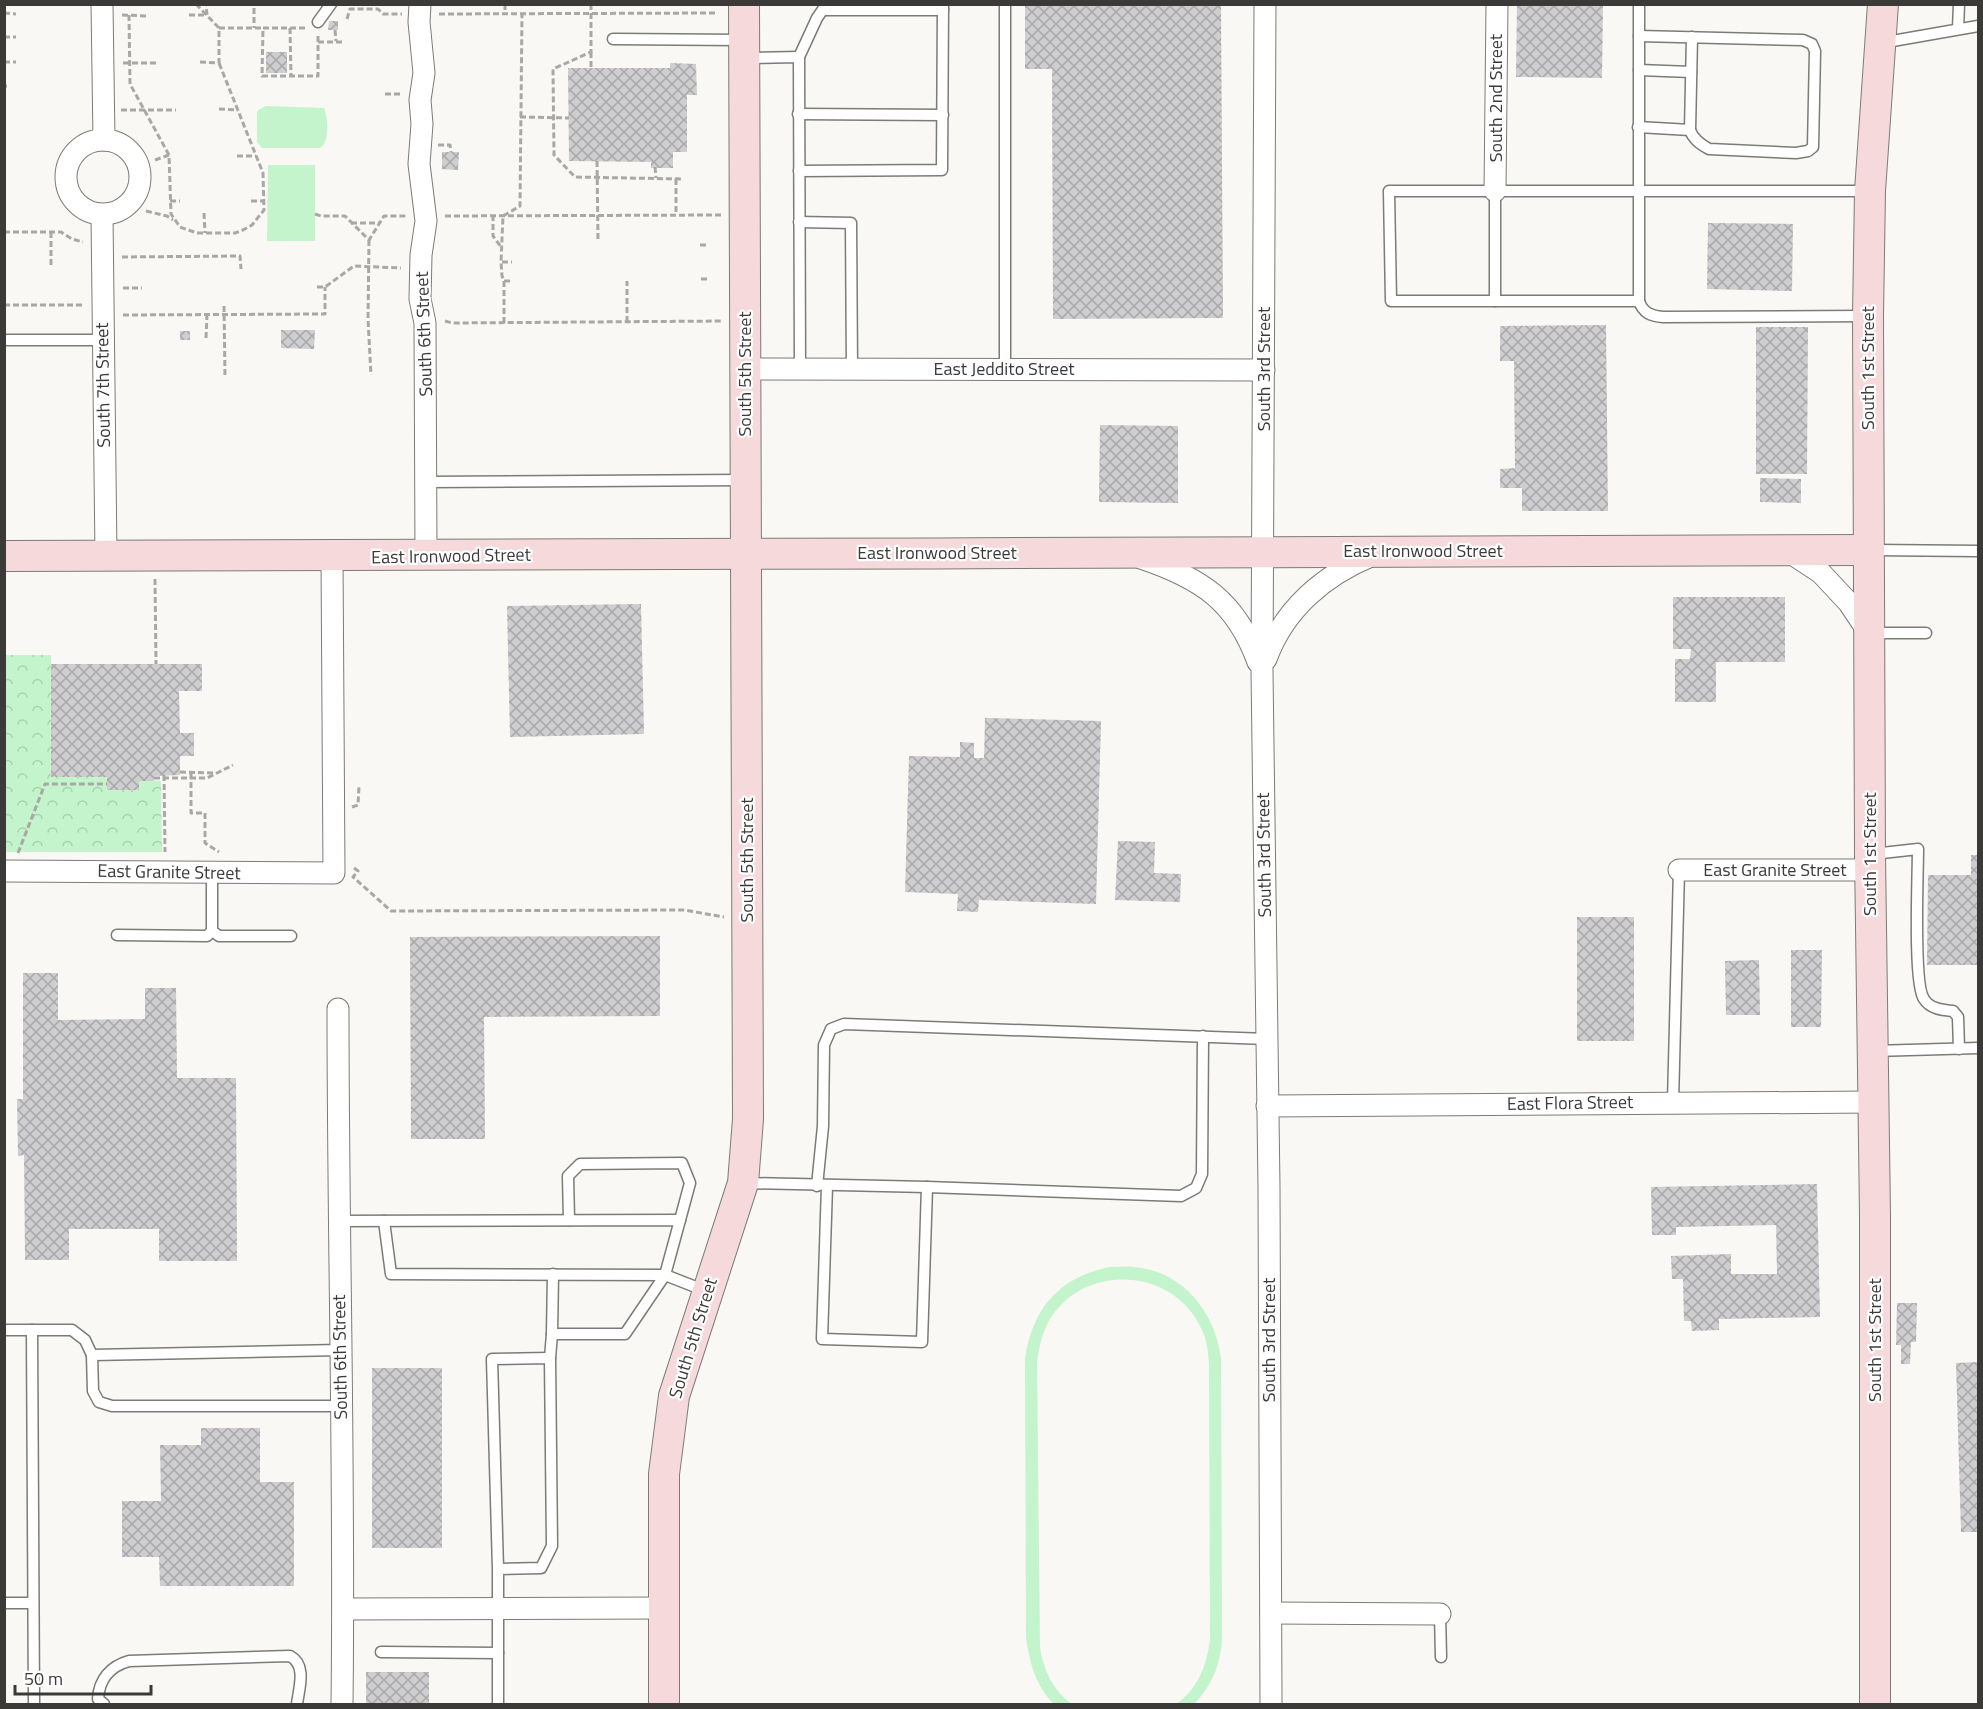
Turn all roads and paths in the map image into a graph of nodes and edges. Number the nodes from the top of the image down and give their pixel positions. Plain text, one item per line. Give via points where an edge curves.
1 (102, 4) edge
2 (196, 4) edge
3 (206, 4) edge
4 (331, 4) edge
5 (505, 4) edge
6 (591, 4) edge
7 (744, 4) edge
8 (1005, 4) edge
9 (1265, 4) edge
10 (1497, 4) edge
11 (1639, 4) edge
12 (1883, 4) edge
13 (1959, 4) edge
14 (825, 7) edge
15 (943, 7) edge
16 (254, 8) dead end
17 (379, 8) edge
18 (420, 9) edge
19 (4, 13) edge
20 (522, 13) junction
21 (591, 13) junction
22 (715, 13) dead end
23 (16, 14) dead end
24 (505, 14) junction
25 (129, 15) dead end
26 (189, 15) dead end
27 (207, 15) junction
28 (347, 19) dead end
29 (382, 20) dead end
30 (318, 26) junction
31 (1978, 26) edge
32 (219, 28) junction
33 (254, 28) junction
34 (262, 28) junction
35 (290, 28) junction
36 (1958, 29) junction
37 (336, 30) dead end
38 (1639, 36) junction
39 (16, 37) dead end
40 (1692, 37) junction
41 (4, 38) edge
42 (613, 39) dead end
43 (318, 42) junction
44 (336, 42) junction
45 (343, 42) dead end
46 (1880, 43) junction
47 (745, 49) junction
48 (591, 52) junction
49 (799, 57) junction
50 (4, 62) edge
51 (16, 62) dead end
52 (200, 62) dead end
53 (103, 63) junction
54 (130, 63) junction
55 (157, 63) dead end
56 (219, 63) junction
57 (591, 68) dead end
58 (1639, 70) junction
59 (1691, 72) junction
60 (291, 76) junction
61 (104, 109) junction
62 (219, 109) dead end
63 (144, 110) junction
64 (176, 110) dead end
65 (238, 110) junction
66 (798, 114) junction
67 (943, 115) junction
68 (520, 117) junction
69 (554, 118) junction
70 (569, 118) dead end
71 (1638, 127) junction
72 (1690, 130) junction
73 (104, 140) junction
74 (168, 155) junction
75 (237, 156) dead end
76 (256, 156) junction
77 (154, 160) dead end
78 (597, 161) dead end
79 (656, 167) dead end
80 (799, 171) junction
81 (597, 177) junction
82 (656, 178) junction
83 (676, 179) junction
84 (682, 179) dead end
85 (1495, 191) junction
86 (1638, 191) junction
87 (1870, 191) junction
88 (170, 201) junction
89 (180, 201) dead end
90 (251, 201) dead end
91 (263, 201) junction
92 (146, 211) dead end
93 (382, 212) dead end
94 (204, 213) dead end
95 (348, 213) dead end
96 (102, 214) junction
97 (315, 214) dead end
98 (725, 214) dead end
99 (493, 215) junction
100 (598, 215) junction
101 (676, 215) junction
102 (425, 216) junction
103 (503, 216) junction
104 (174, 221) junction
105 (350, 221) junction
106 (380, 222) junction
107 (799, 222) junction
108 (4, 232) edge
109 (51, 232) junction
110 (205, 233) junction
111 (369, 240) junction
112 (598, 240) dead end
113 (91, 242) dead end
114 (700, 245) dead end
115 (707, 245) dead end
116 (501, 247) junction
117 (117, 256) dead end
118 (501, 262) junction
119 (512, 262) dead end
120 (51, 266) dead end
121 (368, 267) junction
122 (421, 268) junction
123 (241, 269) dead end
124 (700, 279) dead end
125 (708, 279) dead end
126 (504, 281) junction
127 (512, 281) dead end
128 (627, 281) dead end
129 (317, 287) dead end
130 (325, 287) junction
131 (117, 288) dead end
132 (142, 288) dead end
133 (1495, 301) junction
134 (1639, 301) junction
135 (91, 305) dead end
136 (4, 306) edge
137 (225, 306) dead end
138 (207, 314) junction
139 (224, 314) junction
140 (117, 315) dead end
141 (1868, 315) junction
142 (424, 319) junction
143 (725, 321) dead end
144 (504, 322) junction
145 (627, 322) junction
146 (206, 338) dead end
147 (4, 340) edge
148 (103, 340) junction
149 (744, 369) junction
150 (1005, 369) junction
151 (800, 370) junction
152 (852, 370) junction
153 (1264, 370) junction
154 (371, 375) dead end
155 (225, 376) dead end
156 (745, 480) junction
157 (426, 482) junction
158 (1786, 550) junction
159 (1869, 550) junction
160 (1978, 551) edge
161 (1124, 552) junction
162 (1263, 552) junction
163 (1380, 552) junction
164 (746, 553) junction
165 (4, 556) edge
166 (106, 556) junction
167 (332, 556) junction
168 (426, 556) junction
169 (155, 577) dead end
170 (1869, 633) junction
171 (1926, 633) dead end
172 (156, 664) dead end
173 (1262, 671) junction
174 (233, 765) dead end
175 (180, 772) dead end
176 (191, 773) junction
177 (217, 773) junction
178 (164, 777) junction
179 (154, 778) dead end
180 (191, 778) junction
181 (107, 784) dead end
182 (359, 786) dead end
183 (352, 808) dead end
184 (1870, 862) junction
185 (11, 863) edge
186 (218, 863) junction
187 (341, 868) junction
188 (1679, 870) joint
189 (165, 872) junction
190 (724, 917) dead end
191 (212, 931) junction
192 (117, 935) dead end
193 (291, 936) dead end
194 (338, 1009) dead end
195 (1203, 1036) junction
196 (1267, 1039) junction
197 (1978, 1048) edge
198 (1959, 1049) junction
199 (1873, 1051) junction
200 (1673, 1102) junction
201 (1873, 1102) junction
202 (1267, 1106) junction
203 (743, 1183) junction
204 (822, 1186) junction
205 (927, 1187) junction
206 (569, 1220) junction
207 (680, 1220) junction
208 (338, 1221) junction
209 (384, 1221) junction
210 (553, 1274) junction
211 (665, 1275) junction
212 (706, 1291) junction
213 (4, 1330) edge
214 (32, 1330) junction
215 (552, 1334) junction
216 (340, 1350) junction
217 (92, 1355) junction
218 (550, 1358) junction
219 (341, 1406) junction
220 (498, 1569) junction
221 (4, 1603) edge
222 (33, 1603) junction
223 (664, 1608) junction
224 (343, 1609) junction
225 (497, 1609) junction
226 (1271, 1613) junction
227 (1440, 1614) joint
228 (381, 1652) dead end
229 (498, 1653) junction
230 (1441, 1657) dead end
231 (34, 1704) edge
232 (104, 1704) edge
233 (297, 1704) edge
234 (342, 1704) edge
235 (498, 1704) edge
236 (664, 1704) edge
237 (1271, 1704) edge
238 (1875, 1704) edge

1 - 53 street
2 - 27 path
3 - 27 path
4 - 30 lane
5 - 24 path
6 - 21 path
7 - 47 street, South 5th Street
8 - 150 lane
9 - 153 street, South 3rd Street
10 - 85 street, South 2nd Street
11 - 38 lane
12 - 46 street, South 1st Street
13 - 36 lane
14 - 15 lane
14 - 49 lane
15 - 67 lane
16 - 33 path
17 - 18 path via 383,14
17 - 28 path via 350,9
17 - 29 path
18 - 24 path
18 - 102 street, South 6th Street via 424,73 419,164
19 - 23 path
20 - 21 path
20 - 24 path
20 - 68 path
21 - 22 path
21 - 48 path
25 - 54 path
26 - 27 path
27 - 32 path
30 - 35 path
30 - 43 path
31 - 36 lane
32 - 33 path
32 - 56 path
33 - 34 path
34 - 35 path
34 - 60 path via 262,76
35 - 60 path
36 - 46 lane
37 - 44 path
38 - 40 lane
38 - 58 lane
39 - 41 path
40 - 59 lane
40 - 72 lane via 1803,40 1812,44 1814,147 1796,153 1708,149
42 - 47 lane
43 - 44 path
43 - 60 path via 318,76
44 - 45 path
46 - 87 street, South 1st Street
47 - 49 lane
47 - 149 street, South 5th Street
48 - 57 path
48 - 69 path via 553,69
49 - 66 lane
50 - 51 path
52 - 56 path
53 - 54 path
53 - 61 street
54 - 55 path
54 - 63 path via 130,84
56 - 65 path
58 - 59 lane
58 - 71 lane
59 - 72 lane
61 - 63 path
61 - 73 street
62 - 65 path
63 - 64 path
63 - 74 path
65 - 76 path
66 - 67 lane
66 - 80 lane
67 - 80 lane via 942,170
68 - 69 path
68 - 103 path via 520,206
69 - 70 path
69 - 81 path via 554,155 575,177
71 - 72 lane
71 - 86 lane
73 - 96 street via 116,142 134,156 140,179 138,190 124,208
73 - 96 street via 80,148 66,170 70,195 78,205
74 - 77 path
74 - 88 path
75 - 76 path
76 - 91 path via 263,173
78 - 81 path
79 - 82 path
80 - 107 lane
81 - 82 path
81 - 100 path
82 - 83 path
83 - 84 path
83 - 101 path
85 - 86 lane
85 - 133 lane
85 - 133 lane via 1389,191 1391,301
86 - 87 lane
86 - 134 lane
87 - 141 street, South 1st Street
88 - 89 path
88 - 104 path
90 - 91 path
91 - 110 path via 260,216 243,230
92 - 104 path
93 - 106 path
94 - 110 path
95 - 105 path
96 - 148 street, South 7th Street
97 - 105 path via 345,216
98 - 101 path
99 - 102 path
99 - 103 path
99 - 116 path via 493,236
100 - 101 path
100 - 103 path
100 - 112 path
102 - 106 path via 384,216
102 - 122 street, South 6th Street
103 - 116 path
104 - 110 path via 187,231
105 - 106 path
105 - 111 path
106 - 111 path
107 - 151 lane
107 - 152 lane via 851,222
108 - 109 path
109 - 113 path
109 - 120 path
111 - 121 path
114 - 115 path
116 - 118 path
117 - 123 path via 240,256
118 - 119 path
118 - 126 path
121 - 122 path
121 - 130 path via 354,266
121 - 154 path
122 - 142 street, South 6th Street
124 - 125 path
126 - 127 path
126 - 144 path
128 - 145 path
129 - 130 path
130 - 139 path via 325,314
131 - 132 path
133 - 134 lane
134 - 141 lane via 1647,313 1663,317
135 - 136 path
137 - 139 path
138 - 139 path
138 - 140 path
138 - 146 path
139 - 155 path
141 - 159 street, South 1st Street
142 - 144 path
142 - 157 street, South 6th Street
143 - 145 path
144 - 145 path
147 - 148 lane
148 - 166 street, South 7th Street
149 - 151 street, East Jeddito Street
149 - 156 street, South 5th Street
150 - 152 street, East Jeddito Street
150 - 153 street, East Jeddito Street
151 - 152 street, East Jeddito Street
153 - 162 street, South 3rd Street
156 - 157 lane
156 - 164 street, South 5th Street
157 - 168 street, South 6th Street
158 - 159 street, East Ironwood Street
158 - 163 street, East Ironwood Street
158 - 170 street via 1821,573 1849,603
159 - 160 lane
159 - 170 street, South 1st Street
161 - 162 street, East Ironwood Street
161 - 164 street, East Ironwood Street
161 - 173 street via 1188,578 1222,601 1244,631
162 - 163 street, East Ironwood Street
162 - 173 street, South 3rd Street
163 - 173 street via 1330,577 1297,606 1273,640
164 - 168 street, East Ironwood Street
164 - 203 street, South 5th Street via 748,1119
165 - 166 street, East Ironwood Street
166 - 167 street, East Ironwood Street
167 - 168 street, East Ironwood Street
167 - 187 street
169 - 172 path
170 - 171 lane
170 - 184 street, South 1st Street
173 - 196 street, South 3rd Street
174 - 177 path
175 - 176 path
176 - 177 path
176 - 180 path
177 - 180 path via 207,778
178 - 179 path
178 - 180 path
178 - 189 path
180 - 186 path via 192,813 205,813 205,843
181 - 185 path via 45,784
182 - 183 path via 358,805
184 - 188 street, East Granite Street
184 - 198 lane via 1918,849 1918,976 1922,998 1928,1005 1953,1011 1958,1017
184 - 199 street, South 1st Street
185 - 189 street, East Granite Street
186 - 187 street, East Granite Street
186 - 189 street, East Granite Street
186 - 191 lane
187 - 190 path via 358,871 353,877 391,911 684,910
188 - 200 lane
191 - 192 lane via 207,936
191 - 193 lane via 219,936
194 - 208 street, South 6th Street
195 - 196 lane
195 - 204 lane via 844,1024 831,1029 824,1046
195 - 205 lane via 1202,1174 1196,1188 1181,1196
196 - 202 street, South 3rd Street
197 - 198 lane
198 - 199 lane
199 - 201 street, South 1st Street
200 - 201 street, East Flora Street
200 - 202 street, East Flora Street
201 - 238 street, South 1st Street
202 - 226 street, South 3rd Street
203 - 204 lane
203 - 212 street, South 5th Street
204 - 205 lane
204 - 205 lane via 822,1339 922,1342
206 - 207 lane
206 - 207 lane via 568,1176 580,1164 682,1163 690,1183
206 - 209 lane
207 - 211 lane
208 - 209 lane
208 - 216 street, South 6th Street
209 - 210 lane via 391,1274
210 - 211 lane
210 - 215 lane
211 - 212 lane
211 - 215 lane via 625,1334
212 - 223 street, South 5th Street via 674,1396 663,1474
213 - 214 lane
214 - 217 lane via 72,1330 85,1340
214 - 222 lane
215 - 218 lane
216 - 217 lane
216 - 219 street, South 6th Street
217 - 219 lane via 93,1391 99,1402 112,1406
218 - 220 lane via 552,1546 541,1568
218 - 220 lane via 492,1359
219 - 224 street, South 6th Street
220 - 225 lane
221 - 222 lane
222 - 231 lane
223 - 225 street
223 - 236 street, South 5th Street
224 - 225 street
224 - 234 street, South 6th Street
225 - 229 lane
226 - 227 street
226 - 237 street, South 3rd Street
227 - 230 lane
228 - 229 lane
229 - 235 lane
232 - 233 lane via 98,1699 99,1691 111,1668 129,1661 290,1656 300,1666

